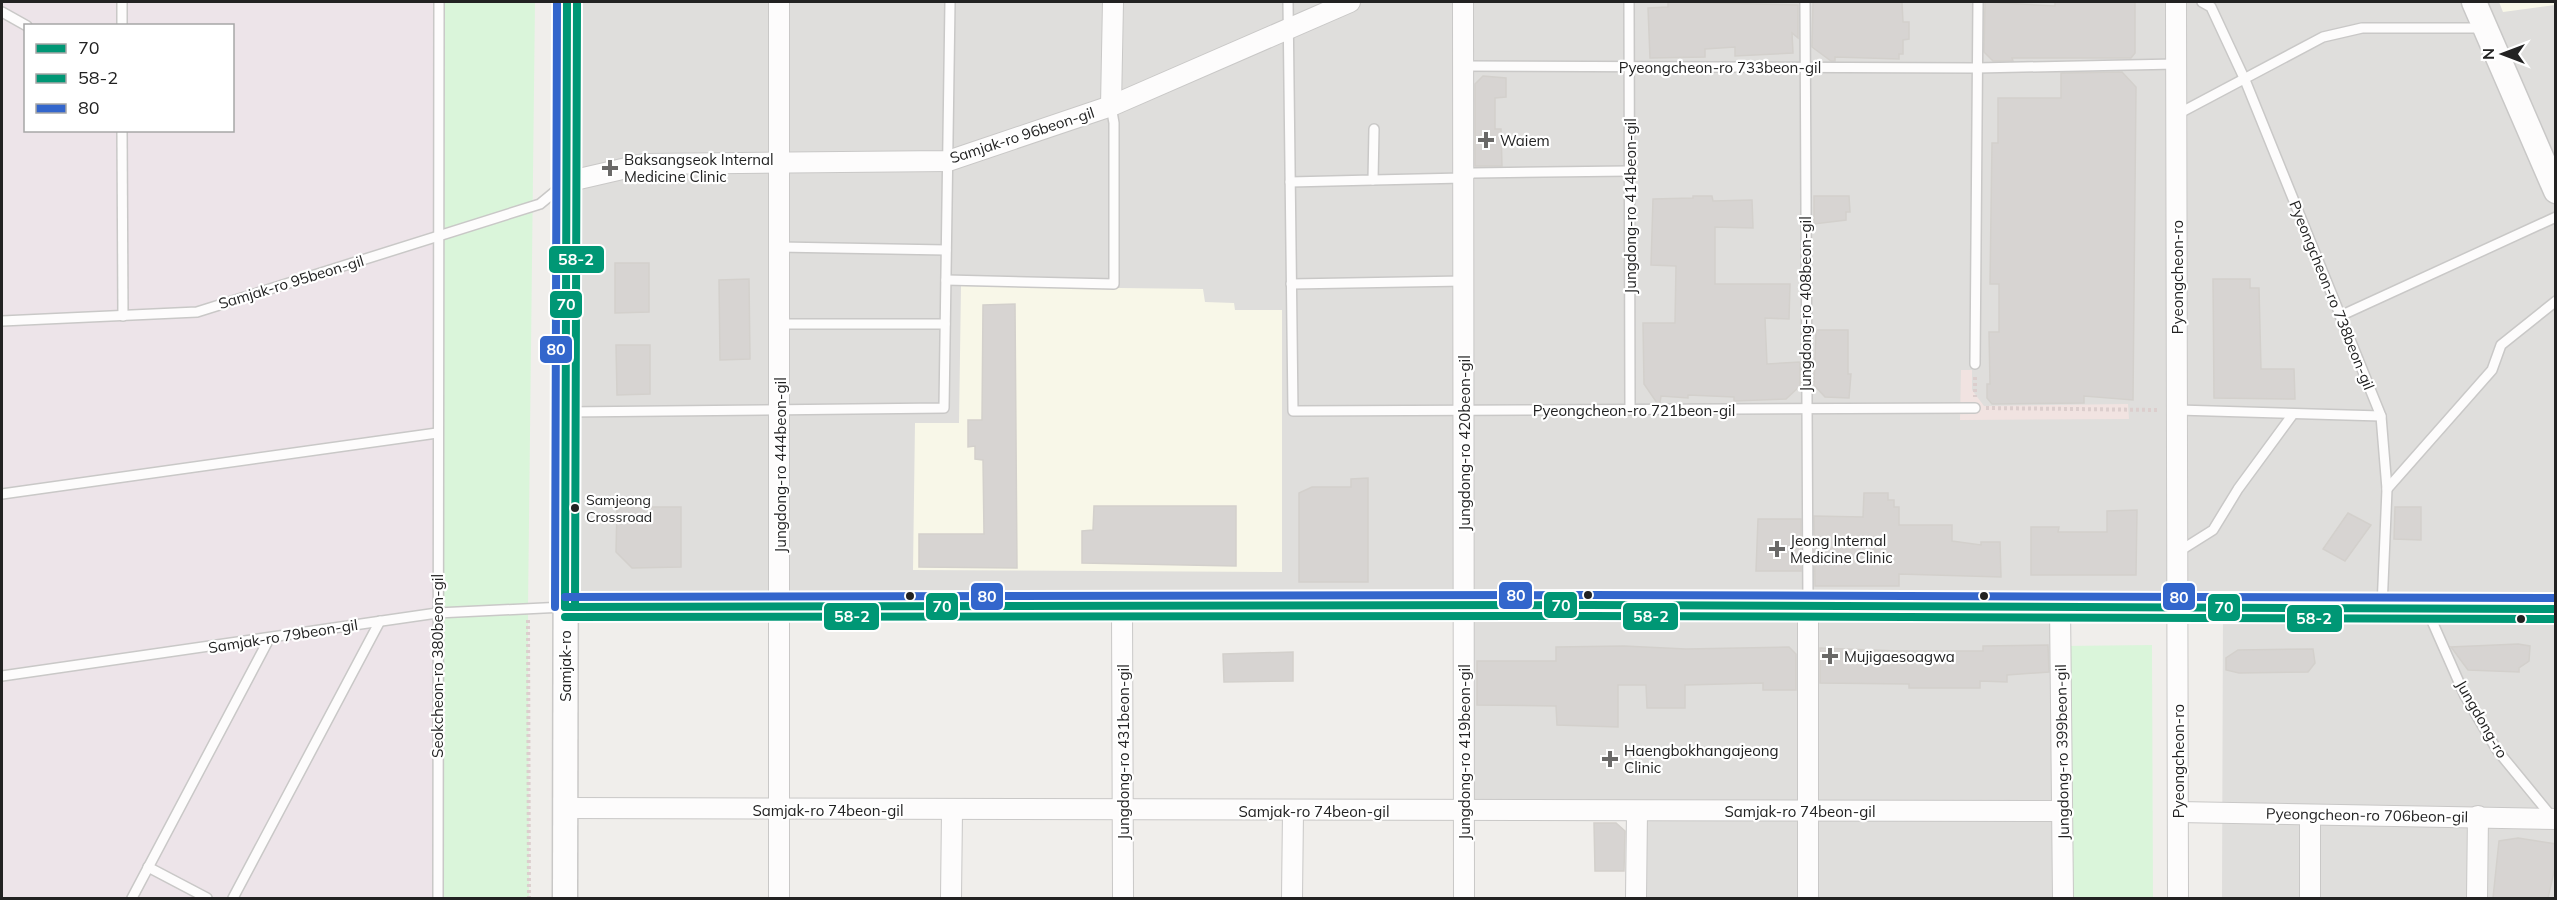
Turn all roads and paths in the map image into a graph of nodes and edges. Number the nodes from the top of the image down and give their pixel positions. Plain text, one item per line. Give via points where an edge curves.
1 (122, 2) edge
2 (439, 2) edge
3 (567, 2) edge
4 (779, 2) edge
5 (950, 2) edge
6 (1113, 2) edge
7 (1288, 2) edge
8 (1350, 2) edge
9 (1463, 2) edge
10 (1629, 2) edge
11 (1805, 2) edge
12 (1978, 2) edge
13 (2176, 2) edge
14 (2202, 2) edge
15 (2474, 2) edge
16 (2, 12) edge
17 (24, 24) edge
18 (122, 24) edge
19 (2486, 28) junction
20 (1288, 29) junction
21 (2176, 64) junction
22 (1463, 66) junction
23 (1629, 66) junction
24 (1805, 67) junction
25 (1977, 68) junction
26 (2245, 80) junction
27 (1111, 106) junction
28 (2176, 115) junction
29 (1374, 129) dead end
30 (122, 132) edge
31 (948, 161) junction
32 (779, 163) junction
33 (1629, 171) junction
34 (1463, 178) junction
35 (1373, 180) junction
36 (566, 182) junction
37 (1290, 182) junction
38 (2556, 191) edge
39 (2556, 217) edge
40 (437, 236) junction
41 (779, 247) junction
42 (946, 250) junction
43 (946, 280) junction
44 (1464, 280) junction
45 (1291, 284) junction
46 (2556, 301) edge
47 (123, 316) junction
48 (2340, 316) junction
49 (2, 321) edge
50 (779, 324) junction
51 (945, 324) junction
52 (1975, 364) joint
53 (1805, 408) junction
54 (1975, 408) junction
55 (780, 410) junction
56 (1630, 410) junction
57 (2178, 410) junction
58 (1464, 411) junction
59 (566, 412) junction
60 (2293, 414) junction
61 (2381, 416) junction
62 (437, 433) junction
63 (2386, 489) junction
64 (2, 494) edge
65 (2178, 552) junction
66 (1465, 605) junction
67 (780, 606) junction
68 (1122, 606) junction
69 (1808, 606) junction
70 (2060, 606) junction
71 (565, 607) junction
72 (2178, 607) junction
73 (528, 608) junction
74 (2382, 608) junction
75 (2426, 608) junction
76 (2556, 609) edge
77 (437, 613) junction
78 (380, 621) junction
79 (268, 639) junction
80 (2, 676) edge
81 (565, 808) junction
82 (779, 810) junction
83 (952, 810) junction
84 (1124, 810) junction
85 (1293, 811) junction
86 (1464, 811) junction
87 (1637, 811) junction
88 (1808, 811) junction
89 (2062, 811) junction
90 (2178, 812) junction
91 (2310, 815) junction
92 (2478, 816) junction
93 (2554, 819) edge
94 (148, 867) junction
95 (132, 898) edge
96 (207, 898) edge
97 (233, 898) edge
98 (438, 898) edge
99 (529, 898) edge
100 (565, 898) edge
101 (779, 898) edge
102 (951, 898) edge
103 (1123, 898) edge
104 (1292, 898) edge
105 (1464, 898) edge
106 (1636, 898) edge
107 (1808, 898) edge
108 (2063, 898) edge
109 (2178, 898) edge
110 (2310, 898) edge
111 (2477, 898) edge

1 - 18 lane
2 - 40 lane, Seokcheon-ro 380beon-gil
3 - 36 street, Samjak-ro
4 - 32 street, Jungdong-ro 444beon-gil
5 - 31 lane
6 - 27 street
7 - 20 lane
8 - 20 street, Samjak-ro 96beon-gil
9 - 22 street, Jungdong-ro 420beon-gil
10 - 23 lane, Jungdong-ro 414beon-gil
11 - 24 lane, Jungdong-ro 408beon-gil
12 - 25 lane
13 - 21 street, Pyeongcheon-ro
14 - 26 lane, Pyeongcheon-ro 738beon-gil via 2211,7
15 - 19 street
16 - 17 lane
19 - 26 lane via 2361,28 2322,38
19 - 38 street
20 - 27 street, Samjak-ro 96beon-gil
20 - 37 lane
21 - 25 lane, Pyeongcheon-ro 733beon-gil
21 - 28 street, Pyeongcheon-ro
22 - 23 lane, Pyeongcheon-ro 733beon-gil
22 - 34 street, Jungdong-ro 420beon-gil
23 - 24 lane, Pyeongcheon-ro 733beon-gil
23 - 33 lane, Jungdong-ro 414beon-gil
24 - 25 lane, Pyeongcheon-ro 733beon-gil
24 - 53 lane, Jungdong-ro 408beon-gil
25 - 52 lane
26 - 28 lane
26 - 48 lane, Pyeongcheon-ro 738beon-gil
27 - 31 street, Samjak-ro 96beon-gil
27 - 43 lane via 1114,284
28 - 57 street, Pyeongcheon-ro
29 - 35 lane
30 - 47 lane
31 - 32 street, Samjak-ro 96beon-gil
31 - 42 lane
32 - 36 street, Samjak-ro 96beon-gil via 644,164
32 - 41 street, Jungdong-ro 444beon-gil
33 - 34 lane via 1473,173
33 - 56 lane, Jungdong-ro 414beon-gil
34 - 35 lane
34 - 44 street, Jungdong-ro 420beon-gil
35 - 37 lane
36 - 40 lane, Samjak-ro 95beon-gil via 540,204
36 - 59 street, Samjak-ro
37 - 45 lane
39 - 48 lane
40 - 47 lane, Samjak-ro 95beon-gil via 197,312
40 - 62 lane, Seokcheon-ro 380beon-gil
41 - 42 lane
41 - 50 street, Jungdong-ro 444beon-gil
42 - 43 lane
43 - 51 lane
44 - 45 lane
44 - 58 street, Jungdong-ro 420beon-gil
45 - 58 lane, Pyeongcheon-ro 721beon-gil via 1293,411
46 - 63 lane via 2501,345 2492,370
47 - 49 lane, Samjak-ro 95beon-gil
48 - 61 lane, Pyeongcheon-ro 738beon-gil
50 - 51 lane
50 - 55 street, Jungdong-ro 444beon-gil
51 - 55 lane via 944,408
52 - 54 path
53 - 54 lane, Pyeongcheon-ro 721beon-gil
53 - 56 lane, Pyeongcheon-ro 721beon-gil
53 - 69 lane, Jungdong-ro 408beon-gil
54 - 57 path
55 - 59 lane
55 - 67 street, Jungdong-ro 444beon-gil
56 - 58 lane, Pyeongcheon-ro 721beon-gil
57 - 60 lane
57 - 65 street, Pyeongcheon-ro
58 - 66 street, Jungdong-ro 420beon-gil
59 - 71 street, Samjak-ro
60 - 61 lane
60 - 65 lane via 2212,530
61 - 63 lane, Pyeongcheon-ro 738beon-gil
62 - 64 lane
62 - 77 lane, Seokcheon-ro 380beon-gil
63 - 74 lane, Pyeongcheon-ro 738beon-gil
65 - 72 street, Pyeongcheon-ro
66 - 68 street
66 - 69 street
66 - 86 street, Jungdong-ro 419beon-gil
67 - 68 street
67 - 71 street
67 - 82 street, Jungdong-ro 444beon-gil
68 - 84 street, Jungdong-ro 431beon-gil
69 - 70 street
69 - 88 street
70 - 72 street
70 - 89 street, Jungdong-ro 399beon-gil
71 - 73 lane, Samjak-ro 79beon-gil
71 - 81 street, Samjak-ro
72 - 74 street
72 - 90 street, Pyeongcheon-ro
73 - 77 lane, Samjak-ro 79beon-gil
73 - 99 path
74 - 75 street
75 - 76 street
75 - 93 lane, Jungdong-ro via 2465,696 2497,750
77 - 78 lane, Samjak-ro 79beon-gil
77 - 98 lane, Seokcheon-ro 380beon-gil
78 - 79 lane, Samjak-ro 79beon-gil
78 - 97 lane
79 - 80 lane, Samjak-ro 79beon-gil
79 - 94 lane
81 - 82 street, Samjak-ro 74beon-gil
81 - 100 street, Samjak-ro
82 - 83 street, Samjak-ro 74beon-gil
82 - 101 street, Jungdong-ro 444beon-gil
83 - 84 street, Samjak-ro 74beon-gil
83 - 102 street
84 - 85 street, Samjak-ro 74beon-gil
84 - 103 street, Jungdong-ro 431beon-gil
85 - 86 street, Samjak-ro 74beon-gil
85 - 104 street
86 - 87 street, Samjak-ro 74beon-gil
86 - 105 street, Jungdong-ro 419beon-gil
87 - 88 street, Samjak-ro 74beon-gil
87 - 106 street
88 - 89 street, Samjak-ro 74beon-gil
88 - 107 street
89 - 108 street, Jungdong-ro 399beon-gil
90 - 91 street, Pyeongcheon-ro 706beon-gil
90 - 109 street, Pyeongcheon-ro
91 - 92 street, Pyeongcheon-ro 706beon-gil
91 - 110 street
92 - 93 street, Pyeongcheon-ro 706beon-gil
92 - 111 street
94 - 95 lane
94 - 96 lane

